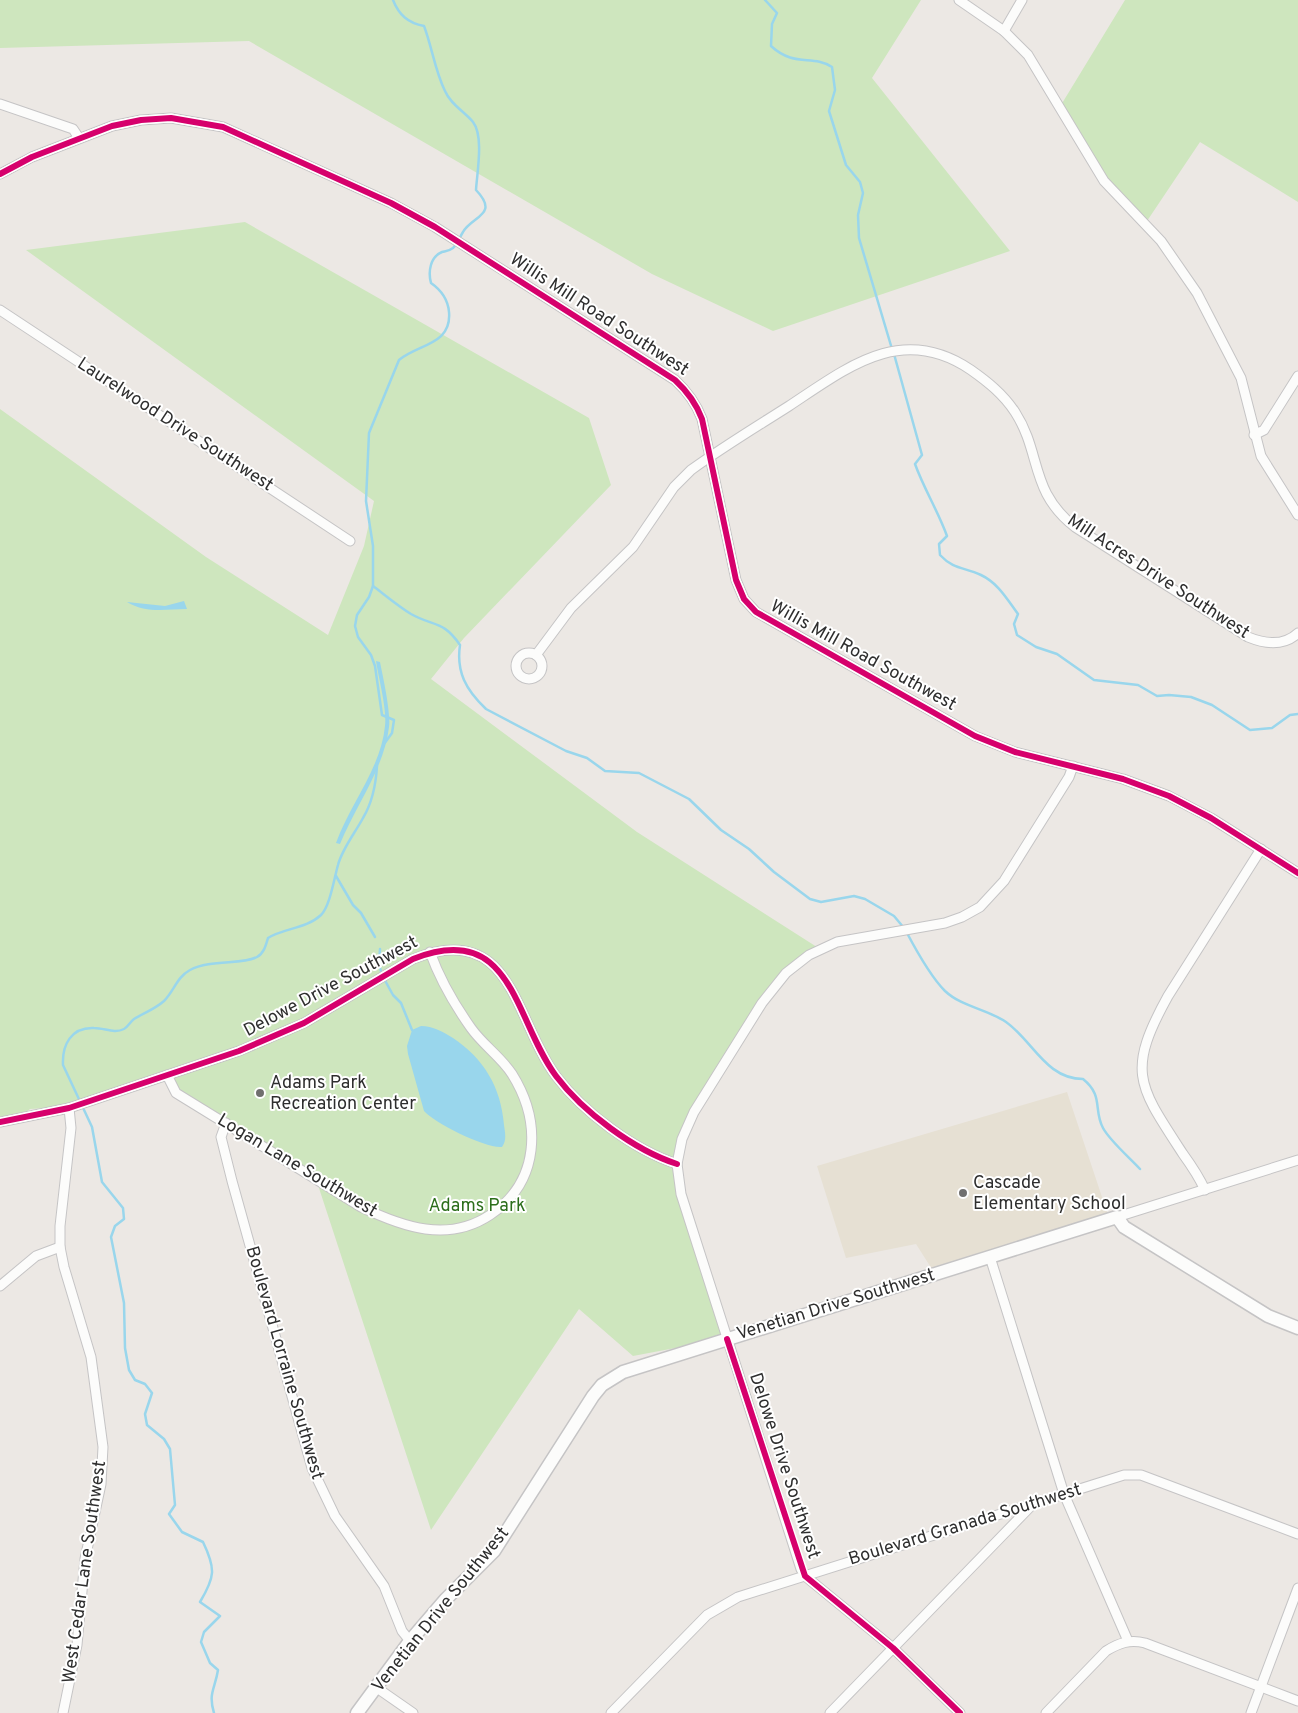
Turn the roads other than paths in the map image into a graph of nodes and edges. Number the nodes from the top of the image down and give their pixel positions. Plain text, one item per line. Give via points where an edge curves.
1 (959, 0) edge
2 (1022, 0) edge
3 (1004, 31) junction
4 (0, 104) edge
5 (79, 138) junction
6 (0, 174) edge
7 (0, 310) edge
8 (1298, 376) edge
9 (1254, 435) junction
10 (711, 456) junction
11 (1298, 515) edge
12 (350, 540) dead end
13 (1298, 632) edge
14 (536, 655) dead end
15 (1073, 766) junction
16 (1261, 849) junction
17 (1298, 873) edge
18 (430, 952) junction
19 (166, 1075) junction
20 (69, 1108) junction
21 (0, 1122) edge
22 (226, 1123) junction
23 (1298, 1160) edge
24 (678, 1164) junction
25 (1205, 1190) junction
26 (1117, 1217) junction
27 (60, 1247) junction
28 (990, 1257) junction
29 (0, 1286) edge
30 (1298, 1328) edge
31 (727, 1339) junction
32 (1064, 1494) junction
33 (1033, 1504) junction
34 (1298, 1534) edge
35 (804, 1576) junction
36 (1298, 1588) edge
37 (410, 1641) junction
38 (1128, 1641) junction
39 (893, 1648) junction
40 (1260, 1687) junction
41 (376, 1688) junction
42 (1298, 1701) edge
43 (63, 1713) edge
44 (357, 1713) edge
45 (413, 1713) edge
46 (611, 1713) edge
47 (830, 1713) edge
48 (960, 1713) edge
49 (1046, 1713) edge
50 (1251, 1713) edge

1 - 3 street
2 - 3 street
3 - 9 street via 1028,56 1104,181 1161,241 1197,293 1241,378
4 - 5 street via 73,129
5 - 6 street, Willis Mill Road Southwest
5 - 10 street, Willis Mill Road Southwest via 141,120 171,118 204,122 242,134 378,195 435,227 675,380 698,407
7 - 12 street, Laurelwood Drive Southwest
8 - 9 street via 1264,430
9 - 11 street via 1261,456
10 - 13 street, Mill Acres Drive Southwest via 865,359 896,350 928,351 945,356 989,382 1006,399 1023,429 1044,491 1064,518 1248,637 1272,643 1284,641
10 - 14 street, Mill Acres Drive Southwest via 674,487 633,547 570,608
10 - 15 street, Willis Mill Road Southwest via 736,580 744,598 756,612 975,736 1015,752
15 - 16 street, Willis Mill Road Southwest via 1123,779 1169,796
15 - 24 street via 1070,778 1004,881 980,907 945,923 837,942 809,955 786,973 762,1003 697,1107 682,1139
16 - 17 street, Willis Mill Road Southwest
16 - 25 street via 1168,996 1142,1054 1142,1080 1149,1103
18 - 19 street, Delowe Drive Southwest via 413,958 270,1039
18 - 22 street, Logan Lane Southwest via 452,1000 473,1031 511,1073 527,1108 531,1160 518,1188 499,1209 458,1230 433,1231 407,1226 361,1207
18 - 24 street, Delowe Drive Southwest via 465,952 495,967 512,988 543,1058 569,1093 608,1126 661,1159
19 - 20 street, Delowe Drive Southwest
19 - 22 street, Logan Lane Southwest via 176,1093
20 - 21 street, Delowe Drive Southwest
20 - 27 street, West Cedar Lane Southwest via 71,1128
22 - 37 street, Boulevard Lorraine Southwest via 221,1138 312,1468 334,1516 384,1586 402,1631
23 - 25 street
24 - 31 street, Delowe Drive Southwest via 681,1194
25 - 26 street
26 - 28 street, Venetian Drive Southwest
26 - 30 street via 1124,1227 1268,1316
27 - 29 street via 36,1256
27 - 43 street, West Cedar Lane Southwest via 91,1357 103,1447 101,1484 85,1559 77,1645
28 - 31 street, Venetian Drive Southwest
28 - 32 street
31 - 35 street, Delowe Drive Southwest
31 - 37 street, Venetian Drive Southwest via 623,1372 602,1385 494,1551
32 - 33 street, Boulevard Granada Southwest
32 - 34 street, Boulevard Granada Southwest via 1124,1475 1142,1475
32 - 38 street
33 - 35 street, Boulevard Granada Southwest
33 - 39 street
35 - 39 street, Delowe Drive Southwest
35 - 46 street, Boulevard Granada Southwest via 738,1597 707,1615
36 - 40 street
37 - 41 street, Venetian Drive Southwest
38 - 40 street via 1146,1643
38 - 49 street via 1106,1651
39 - 47 street
39 - 48 street, Delowe Drive Southwest
40 - 42 street
40 - 50 street
41 - 44 street, Venetian Drive Southwest
41 - 45 street

